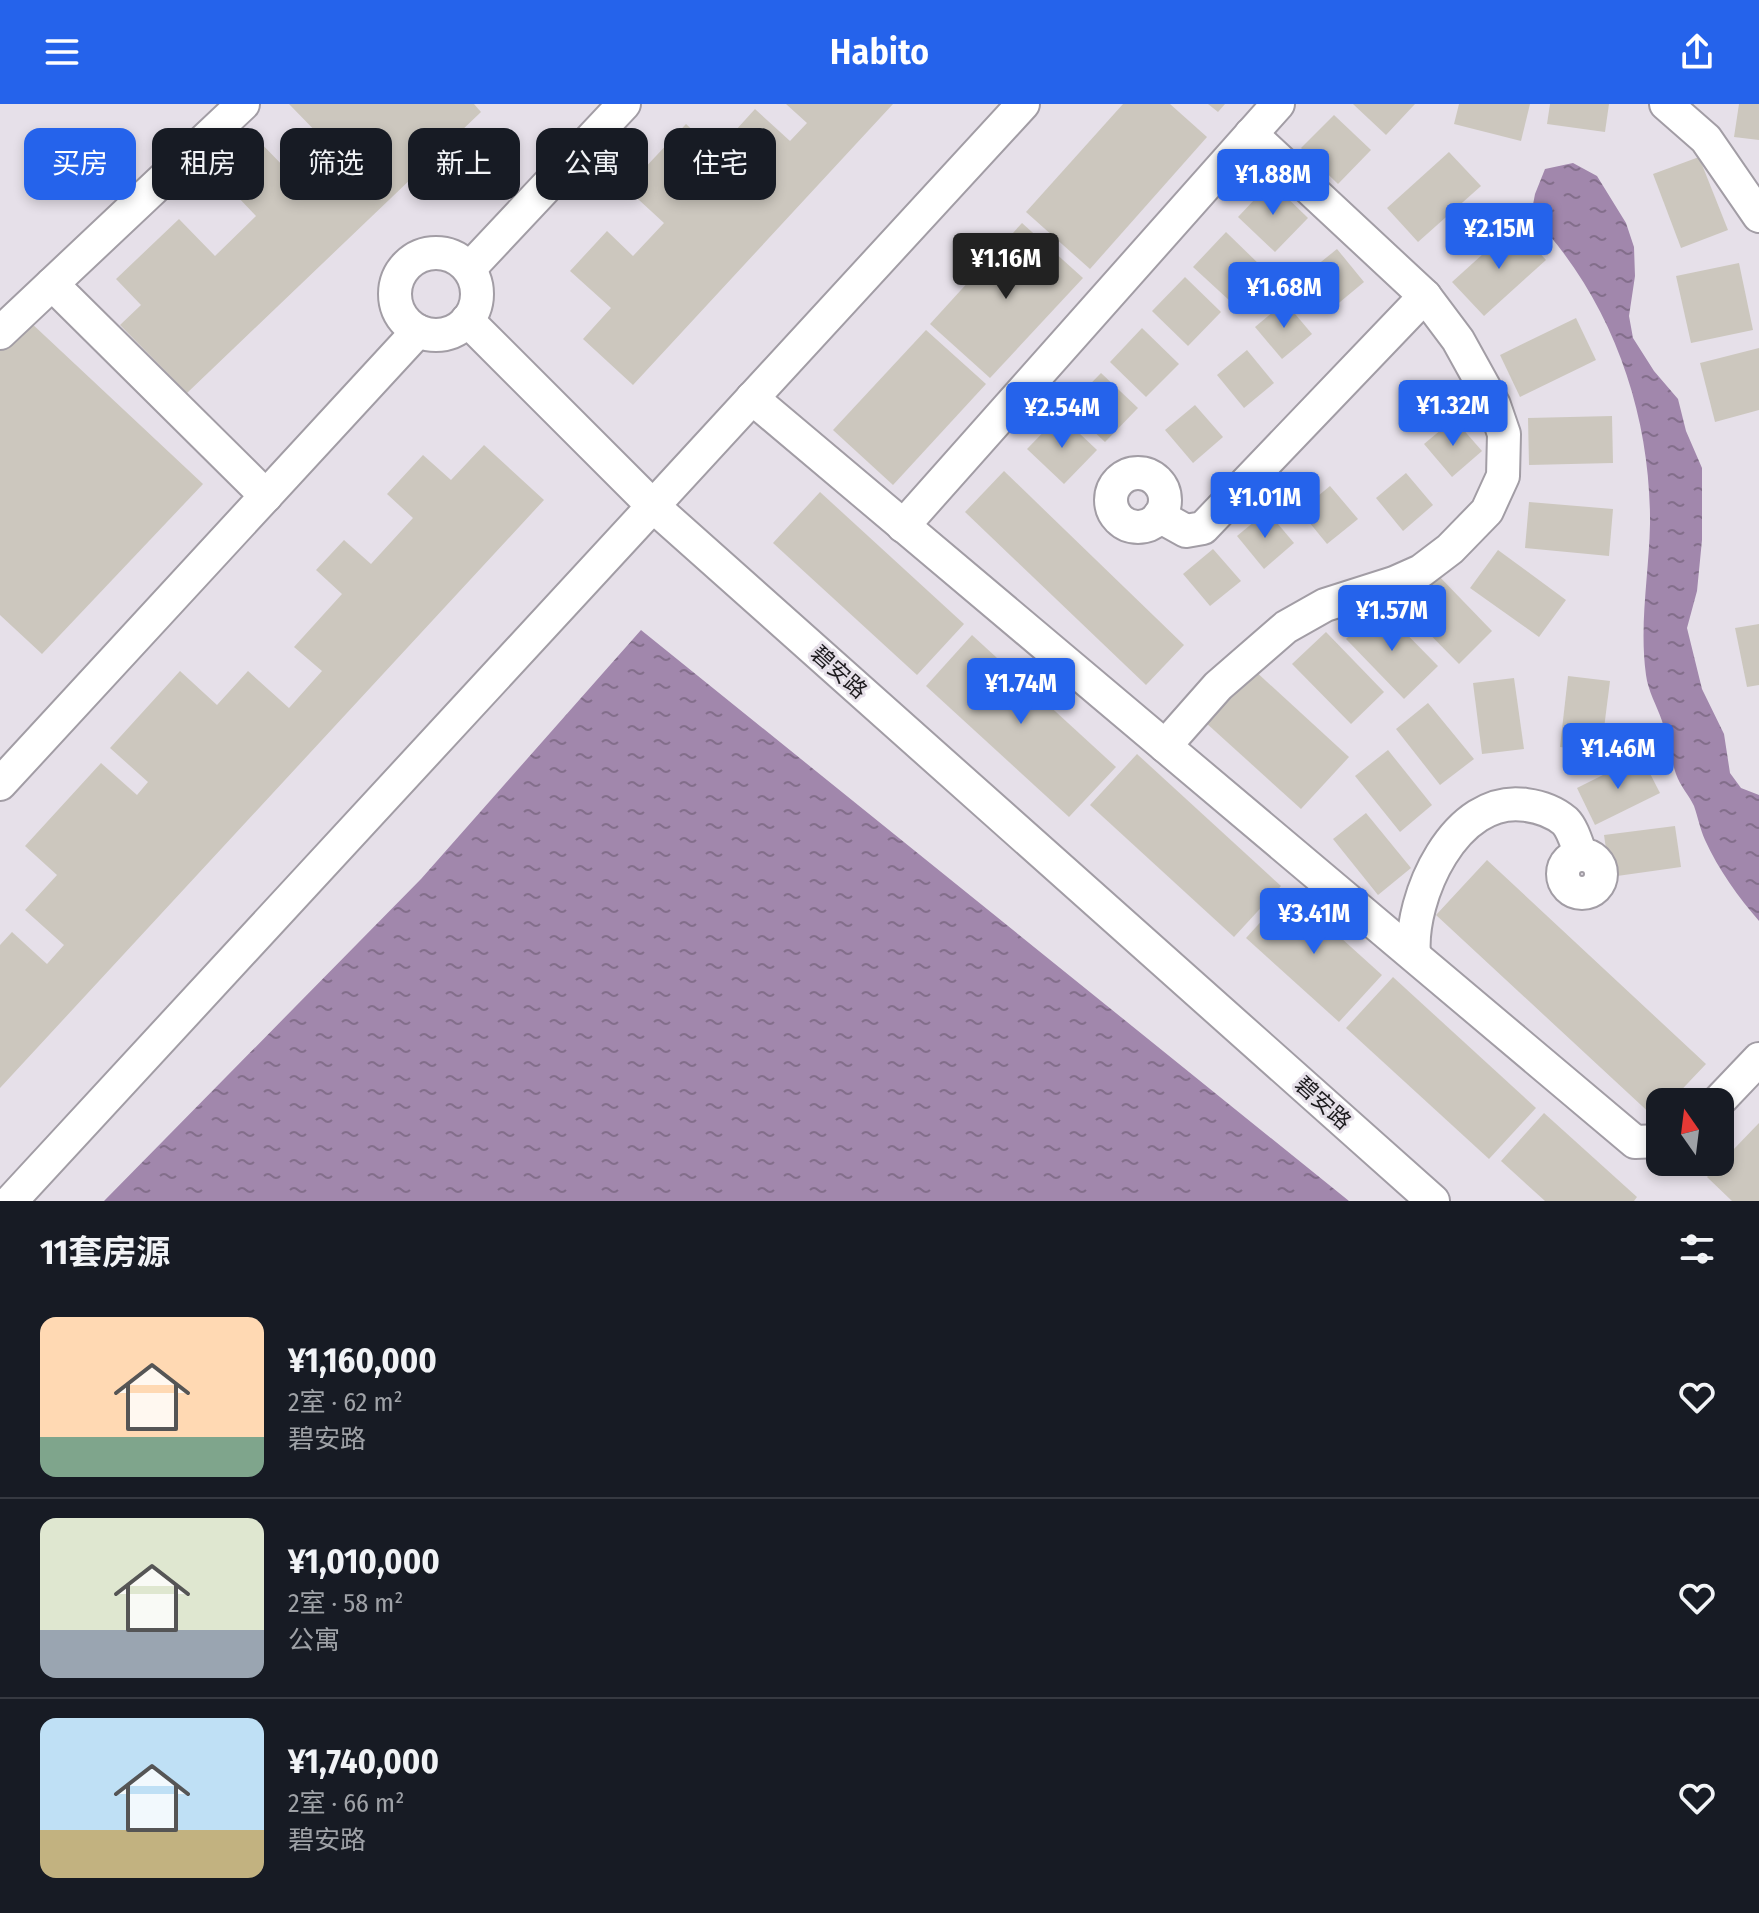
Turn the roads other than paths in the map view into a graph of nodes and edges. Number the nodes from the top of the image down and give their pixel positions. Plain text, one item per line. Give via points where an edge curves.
1 (243, 104) edge
2 (624, 104) edge
3 (1023, 104) edge
4 (1278, 104) edge
5 (1666, 104) edge
6 (1251, 134) junction
7 (1759, 216) edge
8 (469, 269) junction
9 (52, 284) junction
10 (1425, 296) junction
11 (467, 320) junction
12 (418, 331) junction
13 (0, 333) edge
14 (752, 398) junction
15 (266, 496) junction
16 (653, 506) junction
17 (1159, 516) dead end
18 (903, 526) junction
19 (1165, 746) junction
20 (0, 784) edge
21 (1581, 855) dead end
22 (1414, 955) junction
23 (1759, 1059) edge
24 (1731, 1088) edge
25 (1646, 1142) edge
26 (11, 1201) edge
27 (1433, 1201) edge

1 - 9 street
2 - 8 street
3 - 14 street
4 - 6 street
5 - 7 street via 1706,139
6 - 10 street
6 - 18 street
8 - 11 street via 477,295
8 - 12 street via 446,254 420,255 408,263 395,286 394,300 399,313
9 - 13 street
9 - 15 street
10 - 17 street via 1203,528 1186,531
10 - 19 street via 1476,369 1504,434 1503,476 1487,511 1421,571 1325,605 1286,627 1218,686
11 - 12 street via 445,334
11 - 16 street, 碧安路
12 - 15 street
14 - 16 street
14 - 18 street
15 - 20 street
16 - 26 street
16 - 27 street, 碧安路
18 - 19 street
19 - 22 street
21 - 22 street via 1567,823 1544,808 1514,803 1486,811 1448,844 1432,872 1415,916
22 - 25 street via 1635,1142
23 - 24 street

